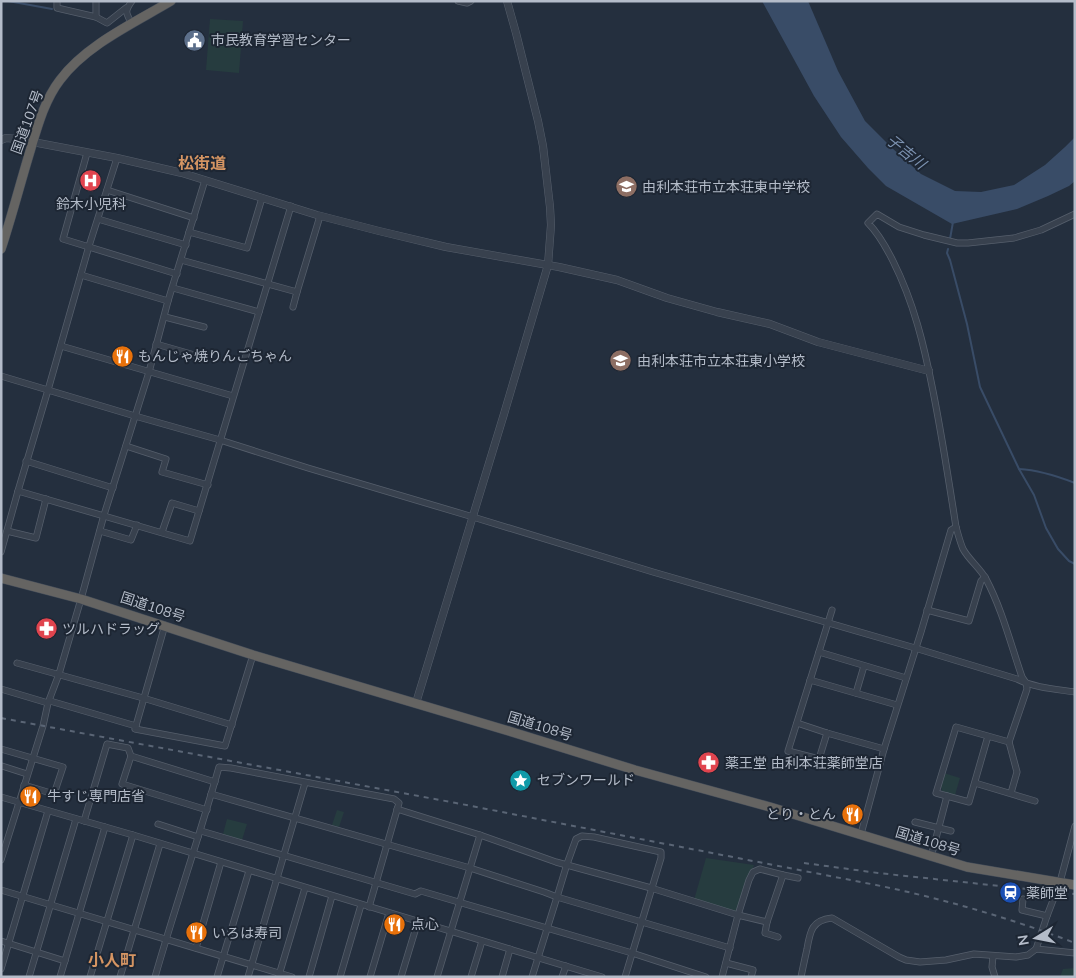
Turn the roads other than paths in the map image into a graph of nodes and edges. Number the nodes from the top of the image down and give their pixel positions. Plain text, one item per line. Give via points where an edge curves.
1 (57, 1) edge
2 (96, 1) edge
3 (132, 1) edge
4 (171, 1) edge
5 (458, 1) edge
6 (471, 1) edge
7 (507, 1) edge
8 (126, 8) junction
9 (96, 17) junction
10 (132, 24) junction
11 (1, 140) edge
12 (33, 142) junction
13 (87, 153) junction
14 (117, 158) junction
15 (205, 180) junction
16 (107, 190) junction
17 (262, 198) junction
18 (291, 206) junction
19 (1075, 214) edge
20 (320, 216) junction
21 (194, 218) junction
22 (98, 219) junction
23 (190, 232) junction
24 (186, 245) junction
25 (90, 246) junction
26 (1, 249) edge
27 (181, 260) junction
28 (548, 265) junction
29 (177, 274) junction
30 (81, 275) junction
31 (268, 284) junction
32 (173, 288) junction
33 (297, 292) junction
34 (168, 301) junction
35 (293, 307) dead end
36 (259, 312) junction
37 (165, 317) junction
38 (204, 327) dead end
39 (156, 344) junction
40 (61, 346) junction
41 (198, 356) dead end
42 (929, 371) junction
43 (149, 372) junction
44 (1, 376) edge
45 (48, 390) junction
46 (233, 396) junction
47 (135, 416) junction
48 (220, 440) junction
49 (126, 446) junction
50 (26, 461) junction
51 (208, 485) junction
52 (112, 488) junction
53 (18, 490) junction
54 (46, 499) junction
55 (199, 511) junction
56 (104, 515) junction
57 (473, 517) junction
58 (137, 525) junction
59 (956, 527) junction
60 (7, 531) junction
61 (100, 532) junction
62 (162, 532) junction
63 (947, 541) junction
64 (960, 541) junction
65 (1, 552) edge
66 (1, 578) edge
67 (985, 578) junction
68 (81, 599) junction
69 (832, 610) dead end
70 (928, 610) junction
71 (828, 623) junction
72 (165, 625) junction
73 (915, 648) junction
74 (819, 652) junction
75 (253, 655) junction
76 (17, 663) dead end
77 (864, 666) junction
78 (58, 674) junction
79 (906, 678) junction
80 (810, 680) junction
81 (1026, 683) junction
82 (1, 689) edge
83 (1075, 692) edge
84 (856, 693) junction
85 (143, 698) junction
86 (49, 702) junction
87 (416, 703) junction
88 (897, 706) junction
89 (797, 723) junction
90 (232, 725) junction
91 (136, 726) junction
92 (828, 733) junction
93 (988, 736) junction
94 (1009, 742) junction
95 (1, 749) edge
96 (884, 749) junction
97 (131, 756) junction
98 (33, 758) junction
99 (2, 766) edge
100 (28, 774) junction
101 (215, 782) junction
102 (305, 783) junction
103 (975, 783) junction
104 (24, 785) junction
105 (1011, 793) junction
106 (211, 794) junction
107 (947, 796) junction
108 (1, 797) edge
109 (1035, 801) dead end
110 (19, 802) junction
111 (397, 809) junction
112 (48, 810) junction
113 (207, 810) junction
114 (76, 819) junction
115 (295, 819) junction
116 (84, 821) junction
117 (915, 822) dead end
118 (158, 824) dead end
119 (1074, 827) edge
120 (1, 828) edge
121 (105, 828) junction
122 (939, 828) junction
123 (10, 831) junction
124 (952, 832) dead end
125 (199, 834) junction
126 (861, 834) junction
127 (133, 835) junction
128 (480, 835) junction
129 (160, 844) junction
130 (387, 845) junction
131 (192, 854) junction
132 (285, 856) junction
133 (931, 857) junction
134 (1, 860) edge
135 (221, 862) junction
136 (567, 864) junction
137 (470, 868) junction
138 (249, 871) junction
139 (783, 876) junction
140 (798, 878) dead end
141 (277, 879) junction
142 (1060, 882) junction
143 (376, 883) junction
144 (1075, 885) edge
145 (305, 888) junction
146 (652, 888) junction
147 (1, 890) edge
148 (22, 896) junction
149 (332, 896) junction
150 (557, 897) junction
151 (1022, 899) dead end
152 (460, 903) junction
153 (50, 905) junction
154 (361, 905) junction
155 (369, 907) junction
156 (389, 913) junction
157 (79, 914) junction
158 (738, 915) junction
159 (1047, 916) junction
160 (418, 921) junction
161 (107, 922) junction
162 (641, 922) junction
163 (768, 922) junction
164 (547, 928) junction
165 (134, 930) junction
166 (451, 931) junction
167 (778, 937) dead end
168 (166, 940) junction
169 (1, 941) edge
170 (482, 941) junction
171 (8, 944) junction
172 (196, 948) junction
173 (730, 948) junction
174 (510, 949) junction
175 (1036, 949) junction
176 (36, 952) junction
177 (632, 953) junction
178 (1075, 953) edge
179 (993, 956) junction
180 (223, 957) junction
181 (538, 957) junction
182 (65, 961) junction
183 (726, 963) junction
184 (252, 965) junction
185 (566, 966) junction
186 (1, 969) edge
187 (279, 975) edge
188 (594, 976) edge
189 (29, 977) edge
190 (60, 977) edge
191 (90, 977) edge
192 (120, 977) edge
193 (155, 977) edge
194 (217, 977) edge
195 (248, 977) edge
196 (292, 977) edge
197 (309, 977) edge
198 (340, 977) edge
199 (370, 977) edge
200 (401, 977) edge
201 (437, 977) edge
202 (471, 977) edge
203 (502, 977) edge
204 (532, 977) edge
205 (562, 977) edge
206 (602, 977) edge
207 (625, 977) edge
208 (706, 977) edge
209 (722, 977) edge
210 (752, 977) edge
211 (801, 977) edge
212 (995, 977) edge

1 - 9 street via 57,8
2 - 9 street
3 - 8 street
4 - 10 highway, 国道107号
5 - 6 street
7 - 28 street via 543,146 550,207
8 - 9 street via 107,23
8 - 10 street
10 - 12 highway, 国道107号 via 87,54 60,80 50,96
11 - 12 street via 12,138
12 - 13 street
12 - 26 highway, 国道107号
13 - 14 street
13 - 25 street via 63,239
14 - 15 street
14 - 16 street
15 - 17 street
15 - 21 street
16 - 21 street
16 - 22 street
17 - 18 street
17 - 23 street via 247,248
18 - 20 street
18 - 31 street
19 - 42 street via 1014,238 968,243 924,235 877,214 868,223 902,278 913,306
20 - 28 street via 446,247
20 - 33 street
21 - 23 street
22 - 24 street
22 - 25 street
23 - 24 street
24 - 27 street
25 - 29 street
25 - 30 street
27 - 29 street
27 - 31 street
28 - 42 street via 617,280 667,298 770,324 818,342
28 - 57 street
29 - 32 street
30 - 34 street
30 - 40 street
31 - 33 street
31 - 36 street
32 - 34 street
32 - 36 street
33 - 35 street
34 - 37 street
36 - 46 street
37 - 38 street
37 - 39 street
39 - 41 street
39 - 43 street
40 - 43 street
40 - 45 street
42 - 59 street
43 - 46 street
43 - 47 street
44 - 45 street
45 - 47 street
45 - 50 street
46 - 48 street
47 - 48 street
47 - 49 street
48 - 51 street
48 - 57 street
49 - 51 street via 166,459 162,472
49 - 52 street
50 - 52 street
50 - 53 street
51 - 55 street
52 - 56 street
53 - 54 street
53 - 60 street
54 - 56 street
54 - 60 street via 36,538
55 - 62 street via 172,502
55 - 62 street via 190,541
56 - 58 street
56 - 61 street
57 - 71 street
57 - 87 street
58 - 61 street via 131,540
58 - 62 street
59 - 63 street via 950,530
59 - 64 street
60 - 65 street
61 - 68 street
63 - 64 street
63 - 70 street
64 - 67 street
66 - 68 highway, 国道108号
67 - 70 street via 980,582 969,621
67 - 81 street
68 - 72 highway, 国道108号
68 - 78 street
69 - 71 street
70 - 73 street
71 - 73 street
71 - 74 street
72 - 75 highway, 国道108号
72 - 85 street
73 - 79 street
73 - 81 street
74 - 77 street
74 - 80 street
75 - 87 highway, 国道108号
75 - 90 street
76 - 78 street
77 - 79 street
77 - 84 street
78 - 85 street
78 - 86 street
79 - 88 street
80 - 84 street
80 - 89 street
81 - 83 street
81 - 94 street via 1027,689
82 - 86 street
84 - 88 street
85 - 90 street
85 - 91 street
86 - 91 street
86 - 98 street
87 - 126 highway, 国道108号
88 - 96 street
89 - 92 street
89 - 92 street via 788,751 819,759
90 - 91 street via 225,746 135,729
92 - 96 street
93 - 94 street
93 - 103 street
93 - 107 street via 956,726 936,793
94 - 105 street via 1017,772
95 - 98 street
96 - 126 street
97 - 101 street
97 - 113 street via 122,784
97 - 116 street via 128,748 107,744
98 - 100 street
98 - 104 street via 63,767 54,794
99 - 100 street
100 - 104 street
101 - 102 street via 219,767
101 - 106 street
102 - 111 street via 394,799 399,803
102 - 115 street
103 - 105 street
103 - 107 street via 969,802
104 - 110 street
105 - 109 street
106 - 113 street
106 - 115 street
107 - 122 street
108 - 110 street
110 - 112 street
110 - 123 street
111 - 128 street
111 - 130 street
112 - 114 street
112 - 148 street
113 - 125 street
114 - 116 street
114 - 153 street
115 - 130 street
115 - 132 street
116 - 121 street
117 - 122 street
118 - 125 street
119 - 142 street
120 - 123 street
121 - 127 street
121 - 157 street
122 - 124 street
122 - 133 street
123 - 134 street
125 - 131 street
125 - 132 street
126 - 133 highway, 国道108号
127 - 129 street
127 - 161 street
128 - 136 street
128 - 137 street
129 - 131 street
129 - 165 street
130 - 137 street
130 - 143 street
131 - 135 street
131 - 168 street
132 - 141 street
132 - 143 street
133 - 142 highway, 国道108号 via 967,867
135 - 138 street
135 - 172 street
136 - 146 street
136 - 146 street via 576,839 582,836 661,852
136 - 150 street
137 - 150 street
137 - 152 street
138 - 141 street
138 - 180 street
139 - 140 street
139 - 158 street via 760,869 753,872
139 - 163 street
141 - 145 street
141 - 184 street
142 - 144 highway, 国道108号
142 - 159 street
143 - 152 street via 415,894 421,891
143 - 155 street
145 - 149 street
145 - 187 street
146 - 158 street
146 - 162 street
147 - 148 street
148 - 153 street
148 - 171 street
149 - 154 street
149 - 197 street
150 - 162 street
150 - 164 street
151 - 159 street via 1022,910
152 - 164 street
152 - 166 street
153 - 157 street
153 - 176 street
154 - 155 street
154 - 198 street
155 - 156 street
156 - 160 street
156 - 199 street
157 - 161 street
157 - 182 street
158 - 163 street
158 - 173 street
159 - 175 street
160 - 166 street
160 - 200 street
161 - 165 street
161 - 191 street
162 - 173 street
162 - 177 street
163 - 167 street via 766,933
164 - 177 street
164 - 181 street
165 - 168 street
165 - 192 street
166 - 170 street
166 - 201 street
168 - 172 street
168 - 193 street
169 - 171 street
170 - 174 street
170 - 202 street
171 - 176 street
171 - 186 street
172 - 180 street
173 - 183 street
174 - 181 street
174 - 203 street
175 - 178 street
175 - 179 street via 1028,955 1016,957
176 - 182 street
176 - 189 street
177 - 207 street
177 - 208 street
179 - 211 street via 974,954 946,960 906,960 832,918 819,922 809,934
179 - 212 street
180 - 184 street
180 - 194 street
181 - 185 street
181 - 204 street
182 - 190 street
183 - 209 street
183 - 210 street via 753,970
184 - 187 street
184 - 195 street
185 - 188 street
185 - 205 street
187 - 196 street
188 - 206 street

